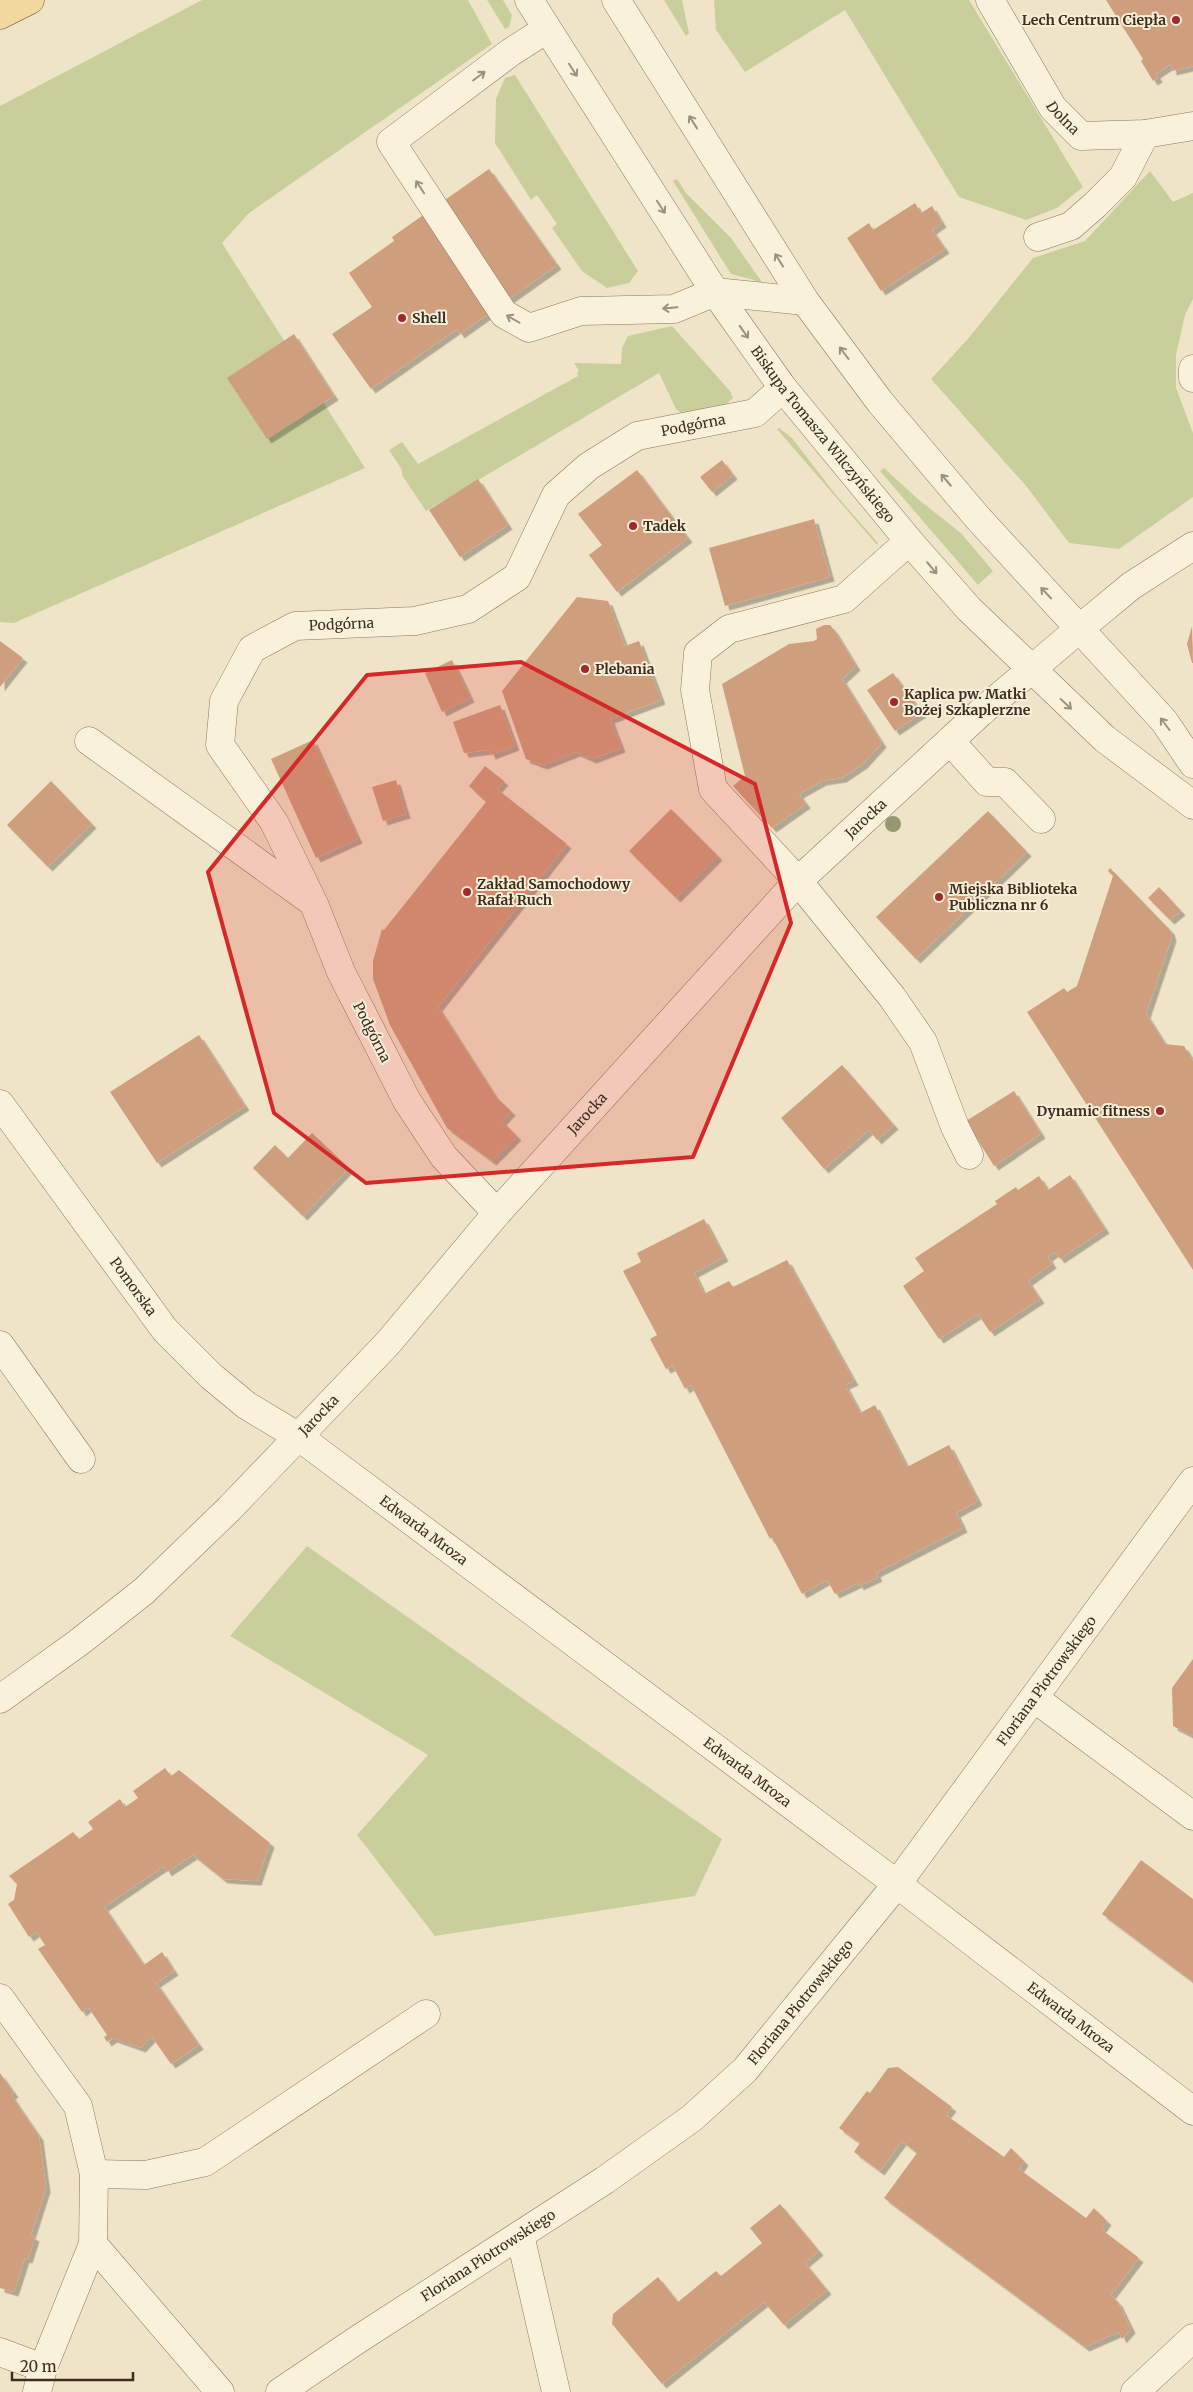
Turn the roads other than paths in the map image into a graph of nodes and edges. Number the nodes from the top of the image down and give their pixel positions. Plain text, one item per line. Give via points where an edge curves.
1 (30, 0) edge
2 (529, 0) edge
3 (616, 0) edge
4 (990, 0) edge
5 (0, 15) edge
6 (547, 29) junction
7 (1193, 126) edge
8 (1145, 134) junction
9 (1038, 237) dead end
10 (715, 292) junction
11 (805, 301) junction
12 (1193, 369) edge
13 (1193, 378) edge
14 (783, 388) junction
15 (909, 542) junction
16 (1193, 546) edge
17 (1079, 629) junction
18 (1030, 670) junction
19 (89, 741) dead end
20 (950, 741) junction
21 (1193, 764) edge
22 (1193, 805) edge
23 (1041, 819) dead end
24 (798, 881) junction
25 (314, 904) junction
26 (0, 1104) edge
27 (969, 1155) dead end
28 (497, 1213) junction
29 (0, 1344) edge
30 (299, 1437) junction
31 (81, 1459) dead end
32 (1193, 1481) edge
33 (1034, 1698) junction
34 (0, 1699) edge
35 (1193, 1816) edge
36 (897, 1884) junction
37 (0, 1998) edge
38 (426, 2014) dead end
39 (1193, 2111) edge
40 (94, 2174) junction
41 (520, 2235) junction
42 (93, 2244) junction
43 (1193, 2338) edge
44 (0, 2352) edge
45 (40, 2380) edge
46 (220, 2392) edge
47 (280, 2392) edge
48 (556, 2392) edge
49 (1135, 2392) edge

1 - 5 main road
2 - 6 street, Biskupa Tomasza Wilczyńskiego
11 -> 3 street
4 - 8 street, Dolna via 1053,108 1081,136
6 -> 10 street, Biskupa Tomasza Wilczyńskiego
10 -> 6 street via 674,309 581,311 529,328 504,314 392,142 511,52
7 - 8 street, Dolna
8 - 9 street via 1123,177 1095,205 1071,226
10 - 11 street
10 -> 14 street, Biskupa Tomasza Wilczyńskiego
17 -> 11 street via 880,402
12 - 13 street
14 - 15 street, Biskupa Tomasza Wilczyńskiego
14 - 25 street, Podgórna via 755,413 637,436 589,466 556,495 517,578 468,609 415,621 295,626 252,649 224,701 220,745 274,822
15 -> 18 street, Biskupa Tomasza Wilczyńskiego via 949,588
15 - 24 street via 844,599 729,628 698,653 695,690 713,790
16 - 17 street, Jarocka via 1131,586
17 - 18 street, Jarocka
21 -> 17 street via 1164,720
18 - 20 street, Jarocka
18 -> 22 street, Biskupa Tomasza Wilczyńskiego via 1105,739
19 - 25 street
20 - 23 street via 987,782 1005,782
20 - 24 street, Jarocka
24 - 27 street via 892,997 923,1042
24 - 28 street, Jarocka
25 - 28 street, Podgórna via 341,972 407,1101 444,1157
26 - 30 street, Pomorska via 165,1330 211,1376 246,1405
28 - 30 street, Jarocka via 388,1343
29 - 31 street
30 - 34 street, Jarocka via 144,1591
30 - 36 street, Edwarda Mroza
32 - 33 street, Floriana Piotrowskiego
33 - 35 street
33 - 36 street, Floriana Piotrowskiego
36 - 39 street, Edwarda Mroza
36 - 41 street, Floriana Piotrowskiego via 745,2070 692,2118
37 - 40 street via 78,2106
38 - 40 street via 205,2162 146,2175
40 - 42 street
41 - 47 street, Floriana Piotrowskiego
41 - 48 street
42 - 45 street
42 - 46 street
43 - 49 street
44 - 45 street

